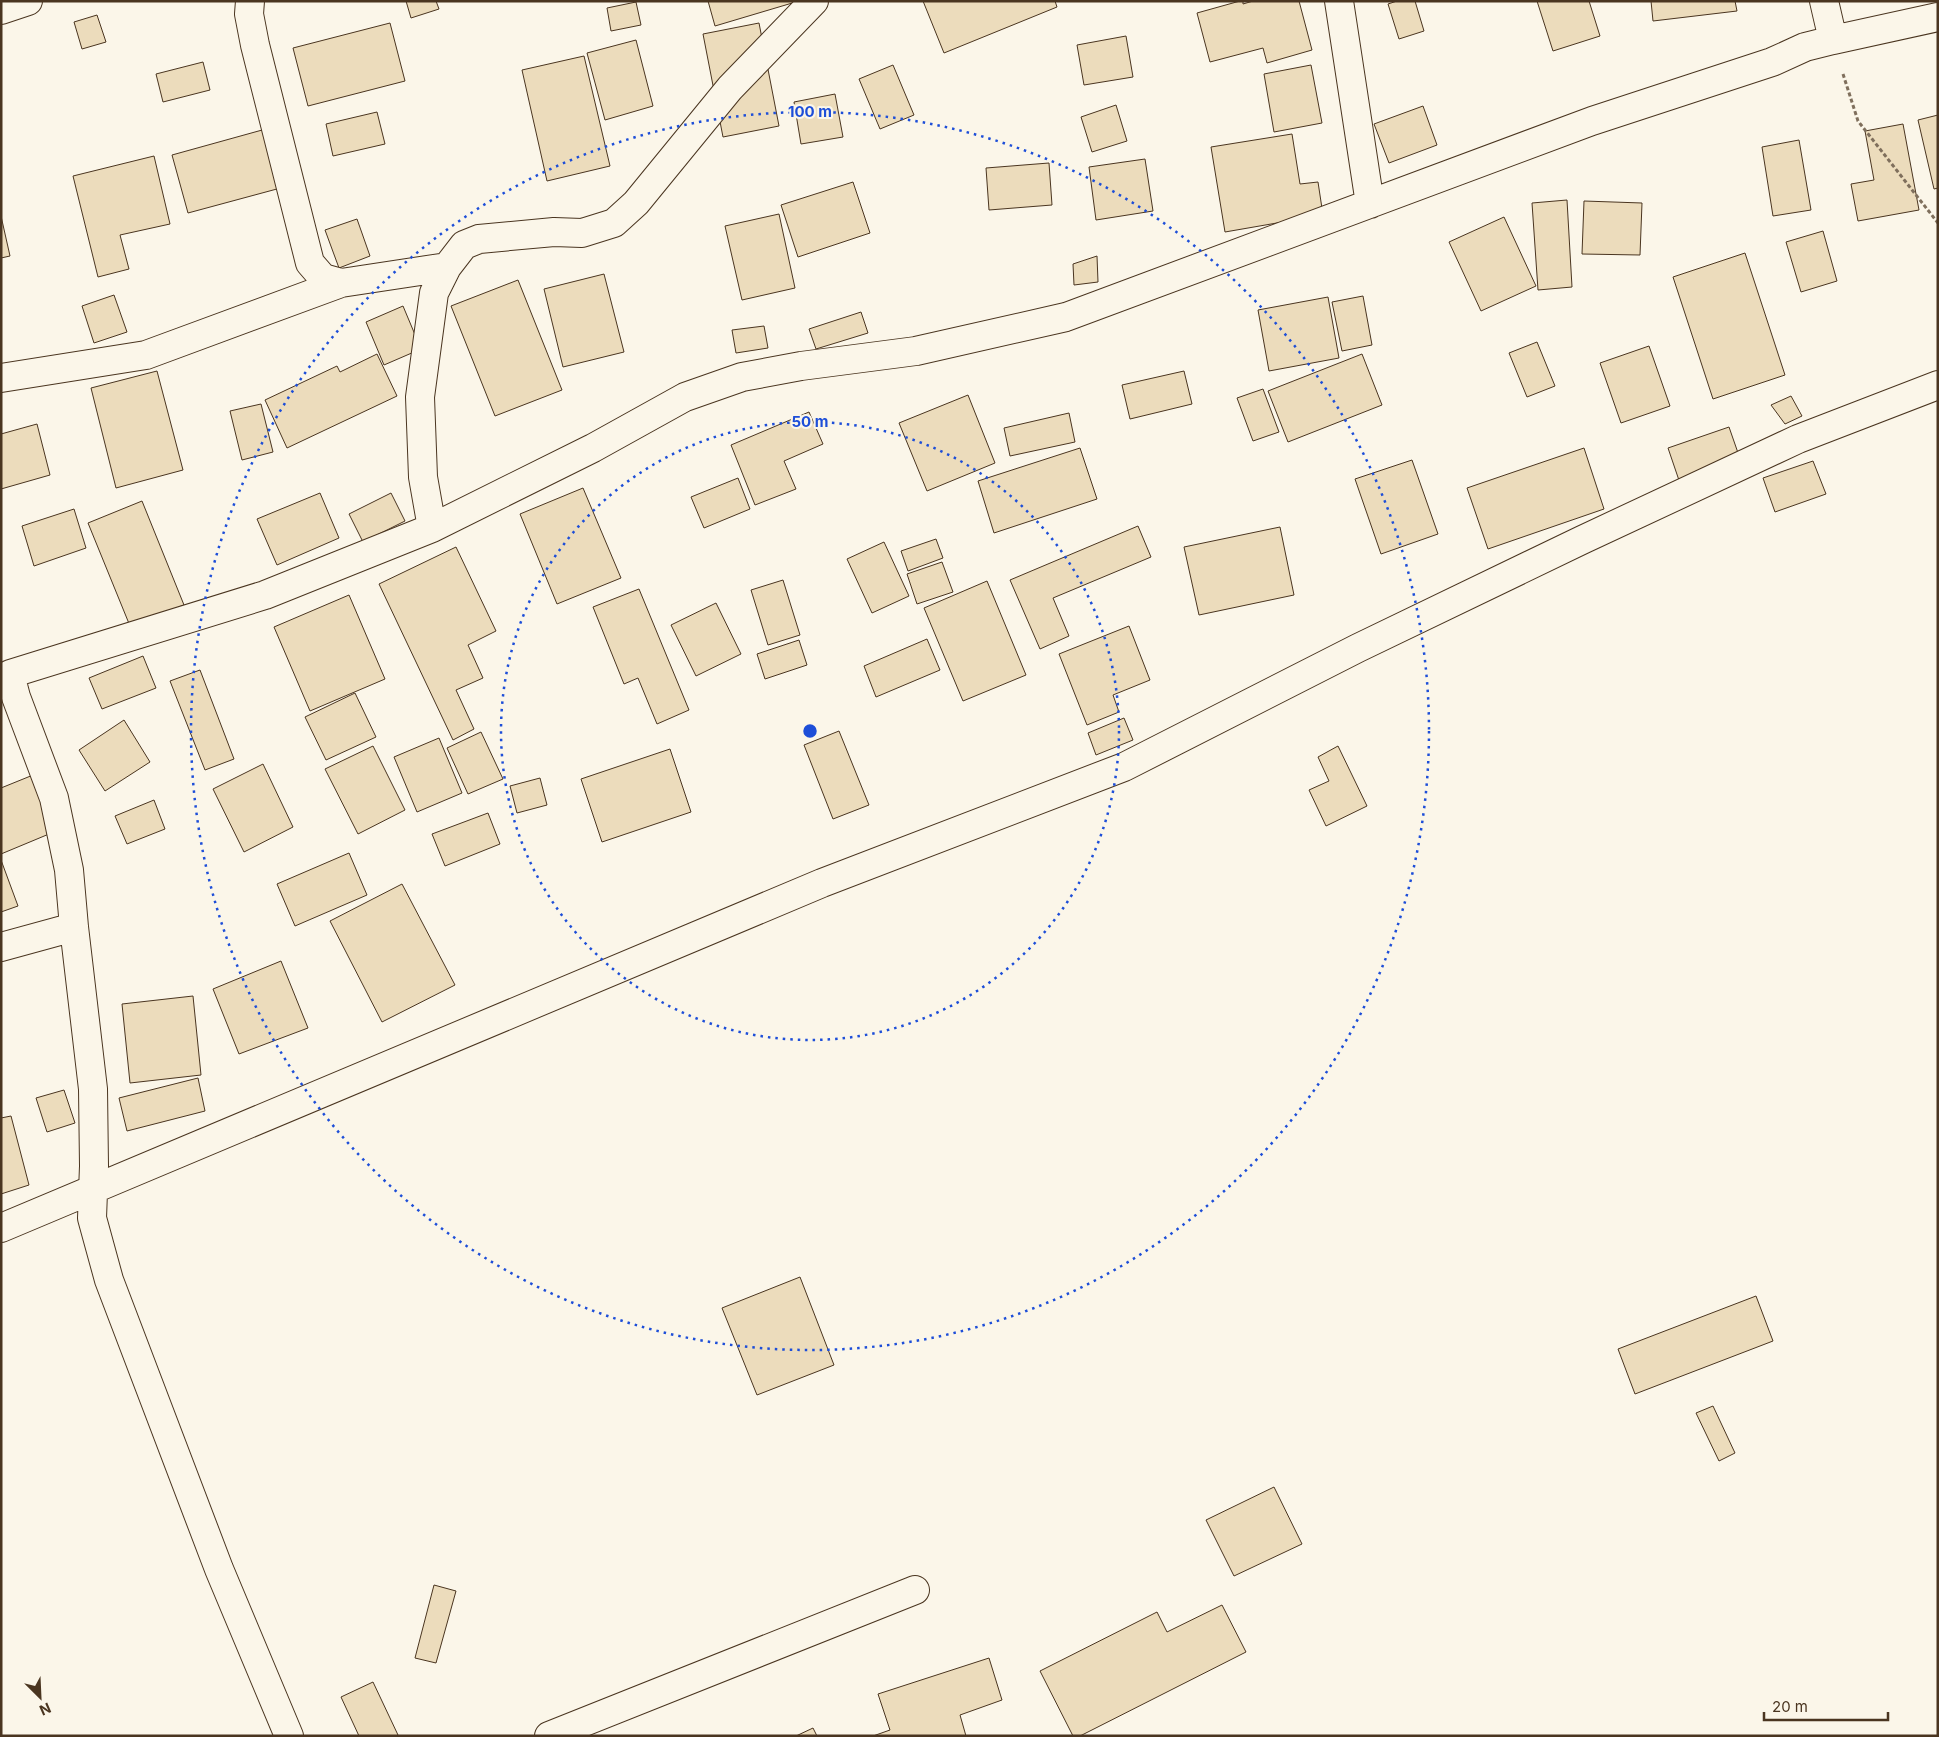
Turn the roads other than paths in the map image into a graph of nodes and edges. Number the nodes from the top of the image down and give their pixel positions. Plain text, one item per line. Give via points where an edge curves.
1 (28, 1) edge
2 (250, 1) edge
3 (814, 1) edge
4 (1339, 1) edge
5 (1824, 1) edge
6 (1, 10) edge
7 (1938, 17) edge
8 (1833, 40) junction
9 (1370, 204) junction
10 (447, 267) junction
11 (341, 282) junction
12 (1, 378) edge
13 (1938, 385) edge
14 (432, 528) junction
15 (6, 674) edge
16 (74, 927) junction
17 (1, 947) edge
18 (93, 1190) junction
19 (1, 1228) edge
20 (915, 1590) dead end
21 (289, 1736) edge
22 (549, 1736) edge

1 - 6 street
2 - 11 street via 255,45 310,263 323,278
3 - 10 street via 730,88 636,203 614,223 582,233 554,232 479,240 464,245
4 - 9 street
5 - 8 street
7 - 8 street
8 - 9 street via 1592,121
9 - 14 street via 1066,317 916,351 742,377 684,397 593,448
10 - 11 street
10 - 14 street via 434,293 420,397 423,477
11 - 12 street via 146,355
13 - 18 street via 1798,439 1582,540 1358,648 1124,767 822,883
14 - 15 street via 265,595
15 - 16 street via 54,798 68,870
16 - 17 street
16 - 18 street via 93,1089
18 - 19 street
18 - 21 street via 92,1218 109,1280 219,1568
20 - 22 street

